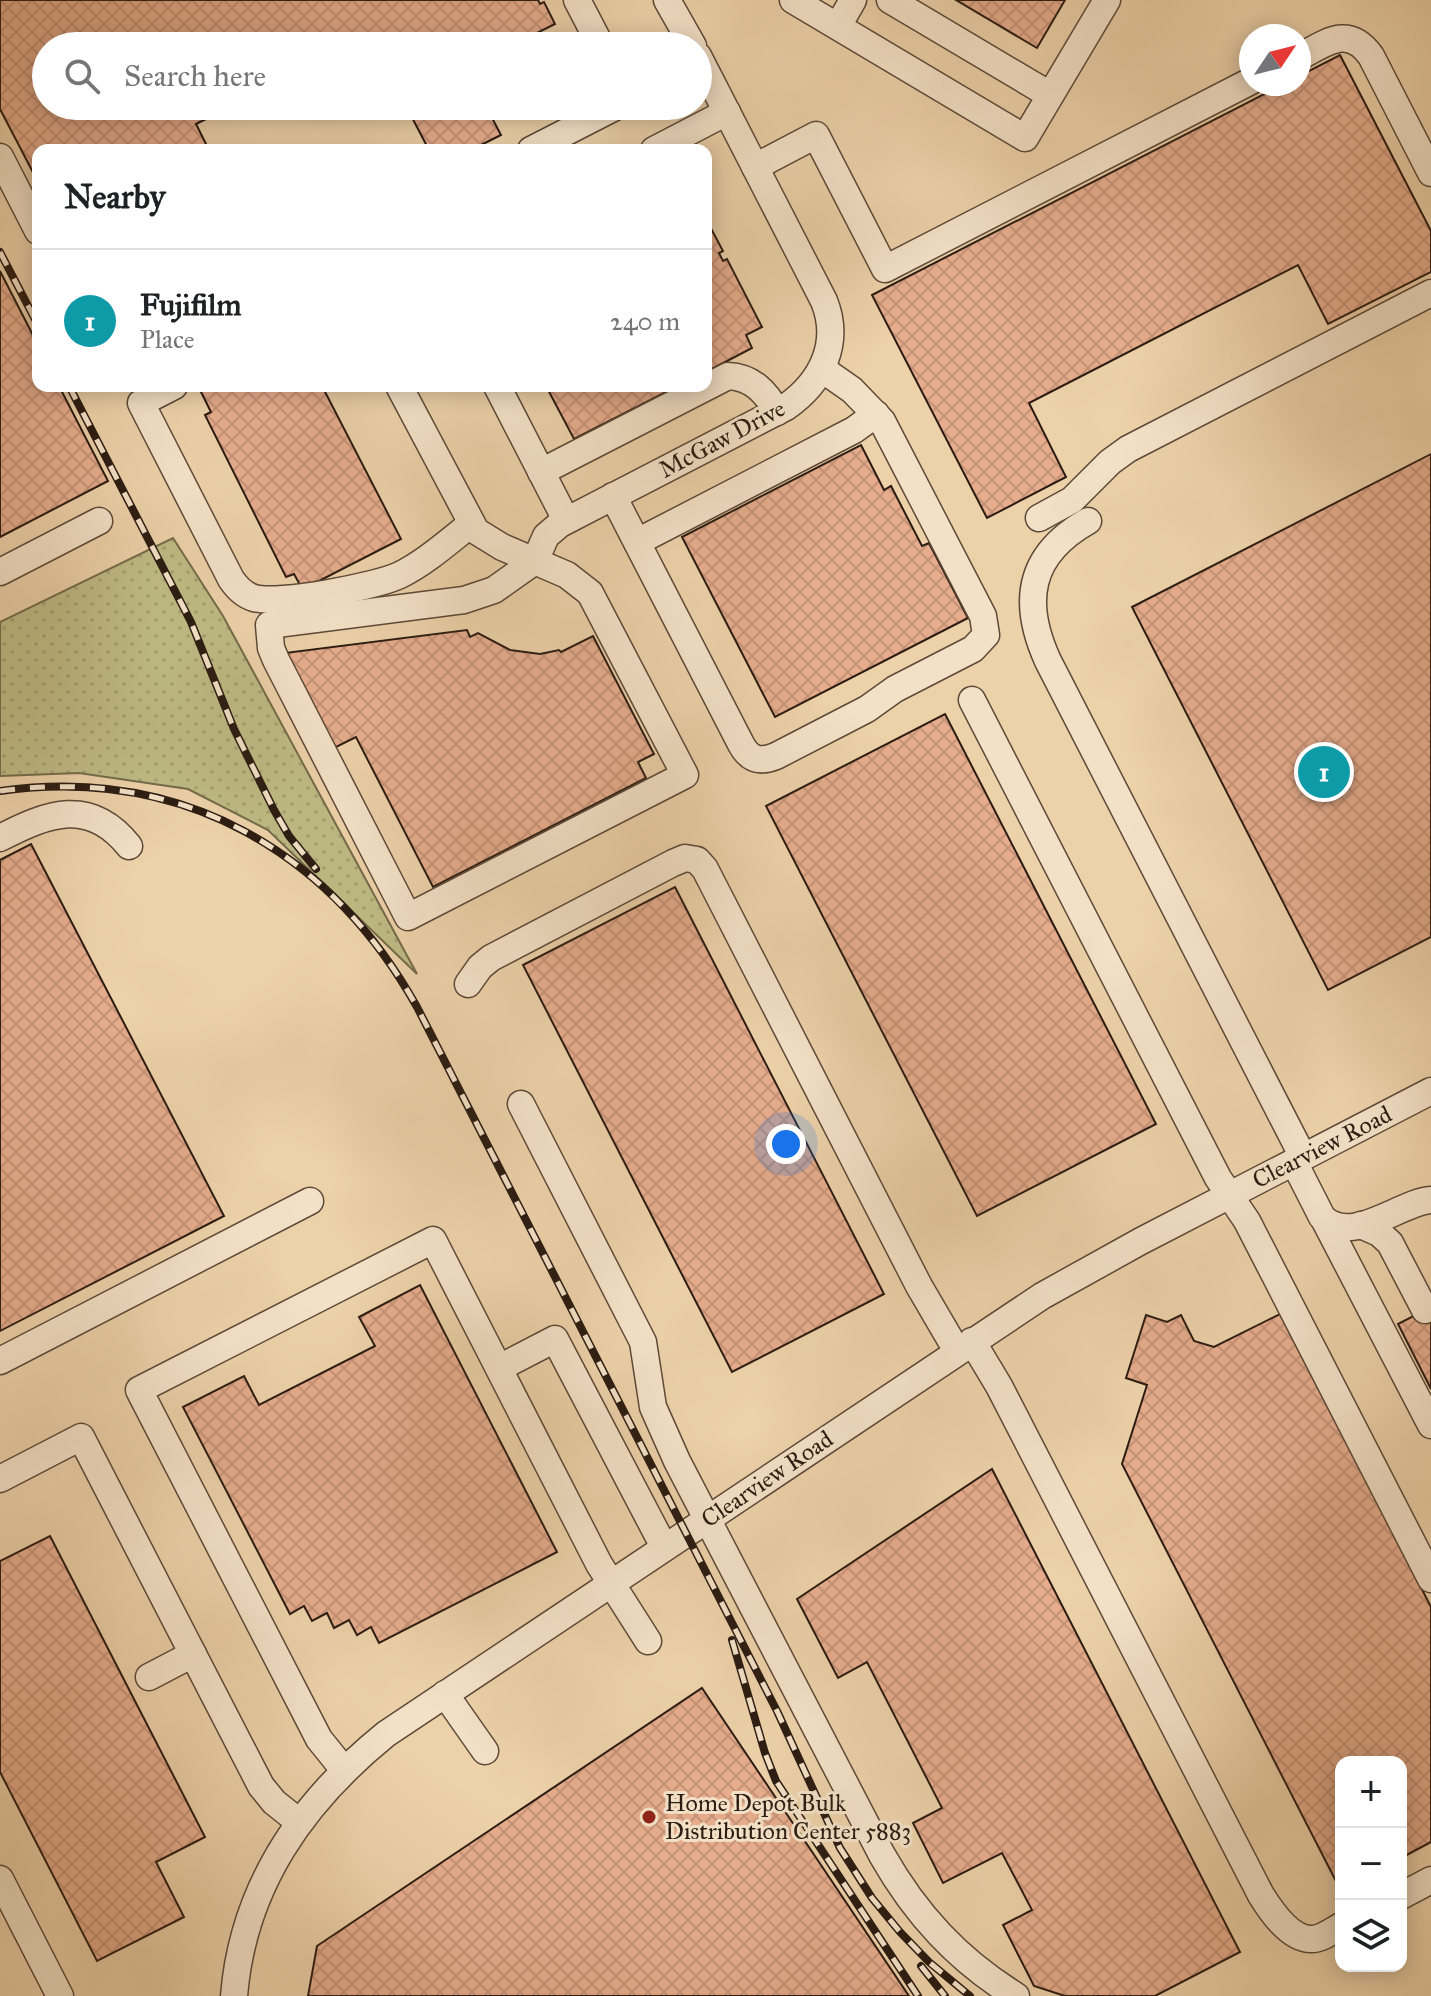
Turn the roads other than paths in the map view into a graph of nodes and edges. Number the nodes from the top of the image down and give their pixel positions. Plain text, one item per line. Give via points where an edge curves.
1 (577, 0) edge
2 (667, 0) edge
3 (793, 0) edge
4 (853, 0) edge
5 (890, 0) edge
6 (1107, 0) edge
7 (838, 26) junction
8 (594, 32) edge
9 (684, 32) edge
10 (1311, 51) edge
11 (712, 84) edge
12 (1239, 87) edge
13 (1050, 95) junction
14 (727, 112) junction
15 (590, 120) edge
16 (712, 120) edge
17 (712, 120) edge
18 (543, 144) edge
19 (666, 144) edge
20 (0, 157) edge
21 (755, 167) junction
22 (1431, 173) edge
23 (32, 219) edge
24 (1431, 293) edge
25 (822, 369) junction
26 (712, 384) edge
27 (162, 392) edge
28 (402, 392) edge
29 (500, 392) edge
30 (697, 392) edge
31 (777, 412) junction
32 (876, 414) junction
33 (541, 472) junction
34 (613, 496) junction
35 (1039, 518) dead end
36 (566, 520) junction
37 (99, 521) dead end
38 (1088, 521) dead end
39 (471, 524) junction
40 (637, 542) junction
41 (535, 561) junction
42 (0, 572) edge
43 (972, 700) dead end
44 (0, 838) edge
45 (129, 846) dead end
46 (468, 984) dead end
47 (1431, 1091) edge
48 (521, 1104) dead end
49 (1298, 1160) junction
50 (1230, 1195) junction
51 (1431, 1200) edge
52 (310, 1201) dead end
53 (1325, 1221) junction
54 (1361, 1225) junction
55 (1425, 1310) dead end
56 (965, 1346) junction
57 (0, 1361) edge
58 (499, 1368) junction
59 (1431, 1425) edge
60 (0, 1479) edge
61 (708, 1518) junction
62 (664, 1547) junction
63 (1431, 1579) edge
64 (610, 1583) junction
65 (648, 1641) dead end
66 (193, 1654) junction
67 (149, 1677) dead end
68 (445, 1694) junction
69 (485, 1751) dead end
70 (344, 1770) junction
71 (299, 1822) junction
72 (0, 1879) edge
73 (1431, 1880) edge
74 (1407, 1893) edge
75 (1335, 1929) edge
76 (60, 1996) edge
77 (234, 1996) edge
78 (1016, 1996) edge

1 - 8 street
2 - 9 street
3 - 7 street
4 - 7 street
5 - 13 street
6 - 13 street
7 - 13 street via 1025,138
10 - 22 street via 1339,38 1361,45
11 - 14 street
12 - 21 street via 885,269 816,135
14 - 17 street
14 - 21 street
15 - 18 street
16 - 19 street
20 - 23 street
21 - 25 street via 827,309 830,341
24 - 35 street via 1128,449 1072,500
25 - 31 street, McGaw Drive via 804,393
25 - 32 street
26 - 31 street via 738,377 760,388
27 - 39 street via 141,403 231,579 250,596 271,599 378,584 421,563
28 - 39 street
29 - 33 street
30 - 33 street
31 - 34 street, McGaw Drive
32 - 40 street
32 - 40 street via 983,616 986,635 973,649 867,709 772,758 752,757
33 - 36 street
34 - 36 street, McGaw Drive
34 - 40 street
36 - 41 street, McGaw Drive via 546,536
37 - 42 street
38 - 49 street via 1059,542 1038,570 1032,605 1037,633
39 - 41 street via 492,542
41 - 41 street via 574,579 595,599 685,775 408,917 276,660 269,625 464,600 494,590
43 - 50 street
44 - 45 street via 39,819 68,814 98,819
46 - 56 street via 491,958 673,863 697,860 919,1286
47 - 49 street, Clearview Road
48 - 61 street via 640,1335 653,1407
49 - 50 street, Clearview Road
49 - 53 street
50 - 56 street, Clearview Road via 1077,1275
50 - 63 street
51 - 54 street
52 - 57 street
53 - 54 street
53 - 59 street
54 - 55 street via 1390,1243
56 - 61 street, Clearview Road
56 - 75 street via 999,1386 1261,1895 1281,1921 1308,1939
58 - 62 street via 555,1339
58 - 64 street
58 - 70 street via 433,1240 139,1390 323,1747
60 - 66 street via 81,1437
61 - 62 street, Clearview Road
61 - 78 street via 904,1892 951,1948
62 - 64 street, Clearview Road
64 - 65 street
64 - 68 street, Clearview Road
66 - 67 street
66 - 71 street via 261,1786
68 - 69 street
68 - 70 street, Clearview Road
70 - 71 street, Clearview Road
71 - 77 street, Clearview Road via 253,1912
72 - 76 street
73 - 74 street

